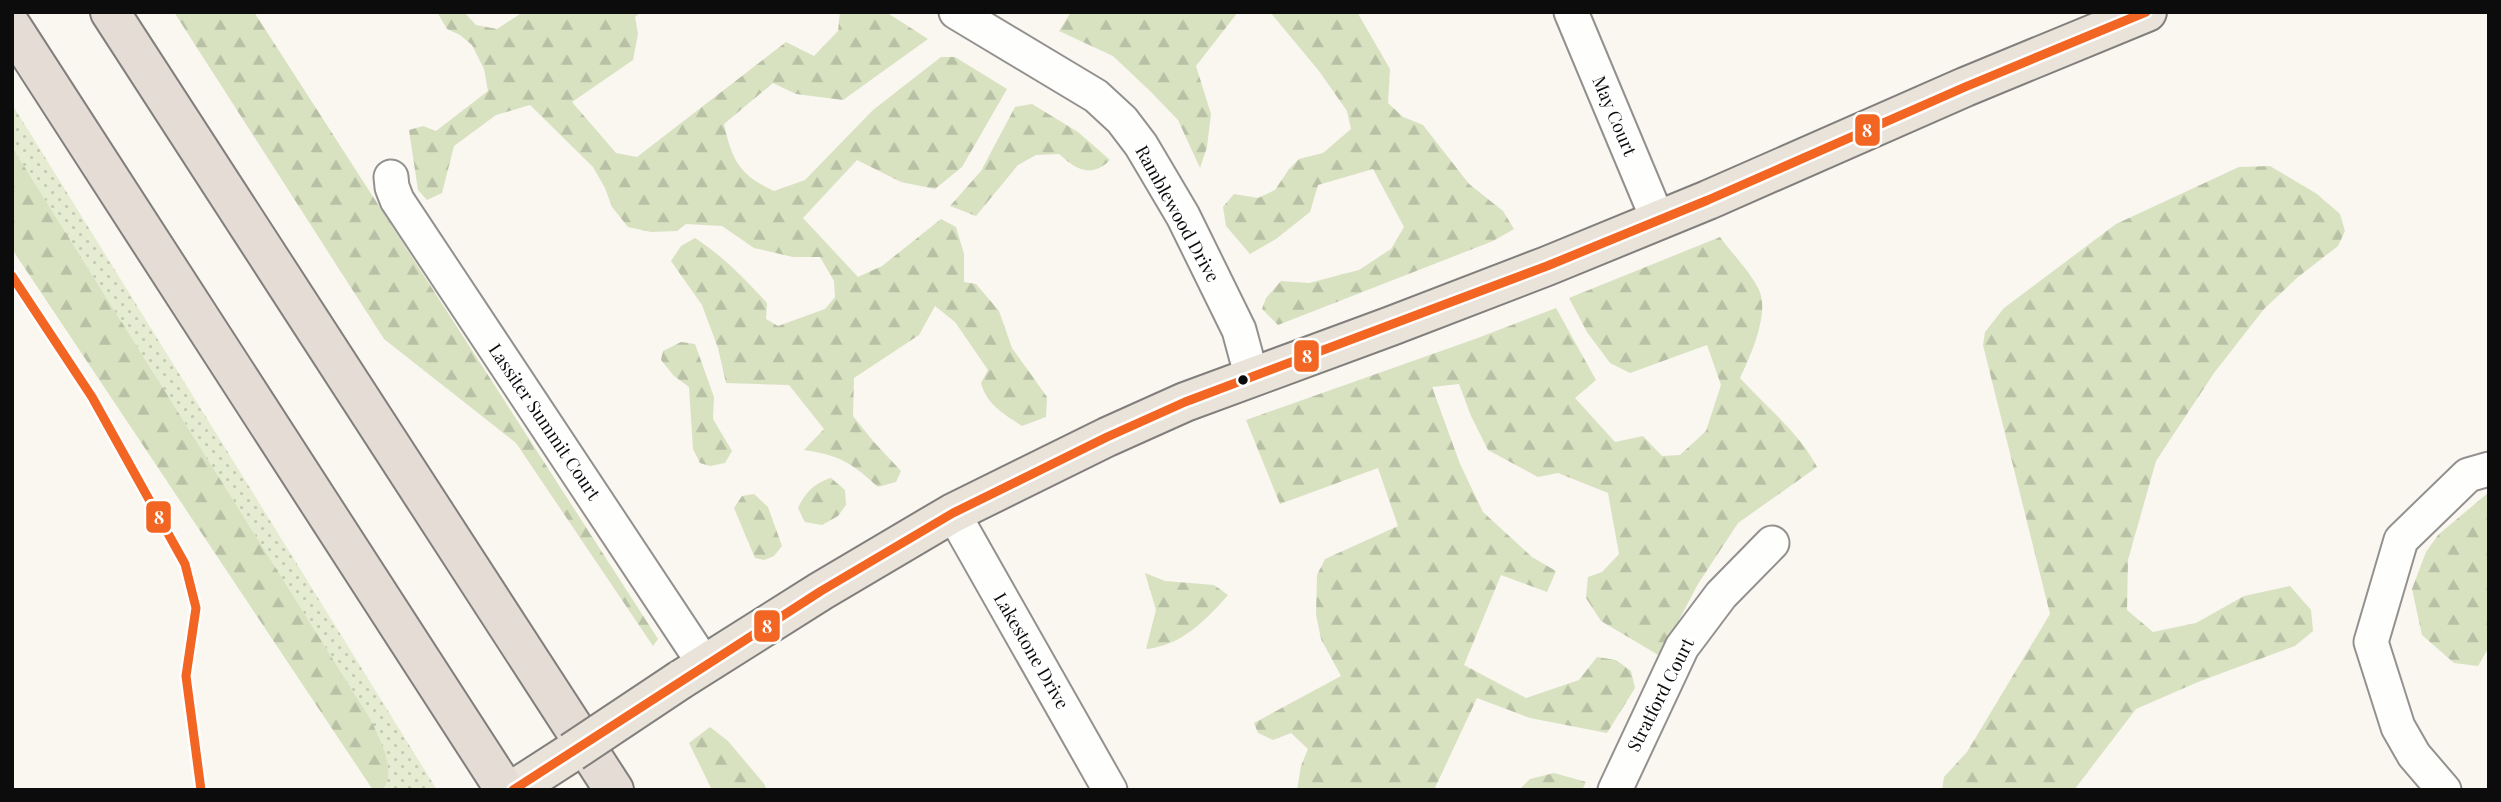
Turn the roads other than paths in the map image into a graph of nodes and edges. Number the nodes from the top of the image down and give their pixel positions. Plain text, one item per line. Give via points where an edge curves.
1 (110, 12) edge
2 (956, 12) edge
3 (1570, 12) edge
4 (2147, 12) edge
5 (12, 27) edge
6 (391, 177) dead end
7 (1658, 220) junction
8 (1252, 379) junction
9 (2489, 469) edge
10 (953, 513) junction
11 (1772, 543) dead end
12 (692, 673) junction
13 (505, 790) edge
14 (513, 790) edge
15 (614, 790) edge
16 (1110, 790) edge
17 (1615, 790) edge
18 (2444, 790) edge

1 - 15 highway
2 - 8 street, Ramblewood Drive via 1096,96 1122,120 1183,216 1239,330
3 - 7 street, May Court
4 - 7 main road
5 - 13 highway
6 - 12 street, Lassiter Summit Court via 397,200
7 - 8 main road
8 - 10 main road via 1118,432
9 - 18 street via 2468,475 2402,540 2371,642 2398,727 2414,755
10 - 12 main road
10 - 16 street, Lakestone Drive
11 - 17 street, Stratford Court via 1721,595 1682,647
12 - 14 main road, bridge

